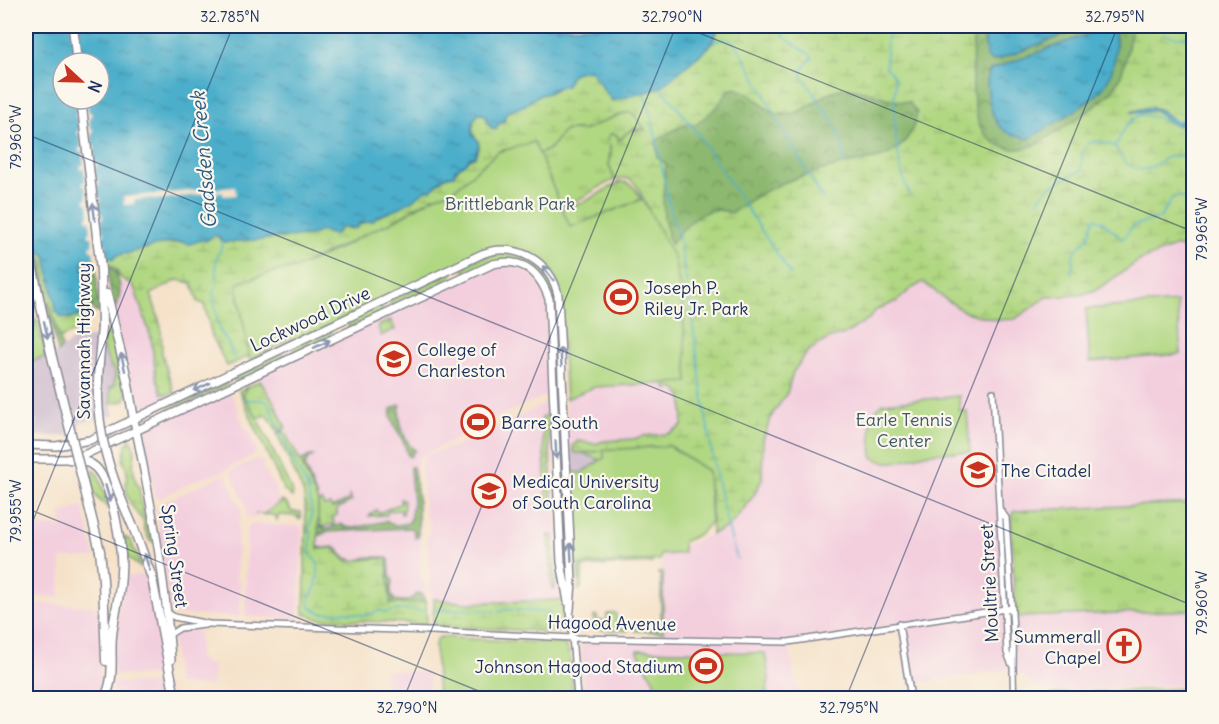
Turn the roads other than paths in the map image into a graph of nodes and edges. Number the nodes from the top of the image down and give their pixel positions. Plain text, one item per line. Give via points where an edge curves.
1 (73, 26) edge
2 (76, 51) edge
3 (82, 111) edge
4 (26, 212) edge
5 (32, 263) junction
6 (456, 267) junction
7 (101, 270) junction
8 (461, 278) junction
9 (384, 301) junction
10 (390, 312) junction
11 (338, 323) junction
12 (550, 328) junction
13 (560, 328) junction
14 (343, 334) junction
15 (287, 346) junction
16 (26, 355) edge
17 (292, 357) junction
18 (227, 375) junction
19 (232, 386) junction
20 (563, 388) junction
21 (993, 392) dead end
22 (553, 395) junction
23 (162, 407) junction
24 (166, 416) junction
25 (134, 420) junction
26 (136, 432) junction
27 (26, 445) edge
28 (26, 459) edge
29 (69, 459) junction
30 (1001, 511) junction
31 (569, 518) junction
32 (559, 519) junction
33 (1005, 608) junction
34 (1012, 608) junction
35 (570, 610) junction
36 (166, 612) junction
37 (209, 624) junction
38 (899, 624) junction
39 (169, 636) junction
40 (573, 638) junction
41 (1012, 665) junction
42 (172, 681) junction
43 (106, 697) edge
44 (175, 699) edge
45 (577, 699) edge
46 (911, 699) edge
47 (1014, 699) edge

1 - 2 highway
7 -> 3 highway, Savannah Highway
4 - 5 highway, Savannah Highway
5 - 16 highway
5 -> 43 highway, Savannah Highway, bridge via 100,550
6 - 8 main road
6 - 9 main road, Lockwood Drive
13 -> 6 main road, Lockwood Drive via 557,287 535,259 497,250
25 -> 7 highway
42 -> 7 highway, Savannah Highway, bridge via 152,578 112,478 101,430
8 - 10 main road, Lockwood Drive
8 - 12 main road, Lockwood Drive via 500,262 528,268 545,288
9 - 10 main road
9 - 11 main road, Lockwood Drive
10 - 14 main road, Lockwood Drive
11 - 14 main road
11 - 15 main road, Lockwood Drive
12 - 13 main road
12 - 22 main road, Lockwood Drive
20 -> 13 main road, Lockwood Drive
17 -> 14 main road, Lockwood Drive
15 - 17 main road
15 - 18 main road, Lockwood Drive
17 - 19 main road, Lockwood Drive
18 - 19 main road
18 -> 23 main road, Lockwood Drive
19 - 24 main road, Lockwood Drive
20 - 22 main road
20 - 31 main road, Lockwood Drive
21 - 30 street
22 -> 32 main road, Lockwood Drive
23 - 24 main road
23 - 25 main road, Lockwood Drive
24 - 26 main road, Lockwood Drive
25 - 26 main road, Spring Street
25 - 27 main road, Lockwood Drive via 90,440 56,446
26 - 29 main road, Lockwood Drive
26 - 36 main road, Spring Street
28 - 29 main road, Lockwood Drive
29 -> 43 highway via 85,461 104,479 118,533 121,577 113,631 111,686
30 - 33 street, Moultrie Street
30 - 34 street, Moultrie Street via 1006,518
31 - 32 main road
35 -> 31 main road, Lockwood Drive via 573,581
32 - 35 main road, Lockwood Drive via 561,562
33 - 34 street, Hagood Avenue
33 - 38 street, Hagood Avenue
33 - 41 street, Moultrie Street via 1007,653
34 - 41 street, Moultrie Street
35 - 40 street
36 - 37 street, Hagood Avenue via 174,618
36 - 39 main road, Spring Street
37 - 39 street, Hagood Avenue via 180,628
37 - 40 street, Hagood Avenue
38 - 40 street, Hagood Avenue via 788,642
38 - 46 street
39 - 42 main road, Spring Street
40 - 45 street
41 - 47 street, Moultrie Street
42 - 44 highway, Spring Street

